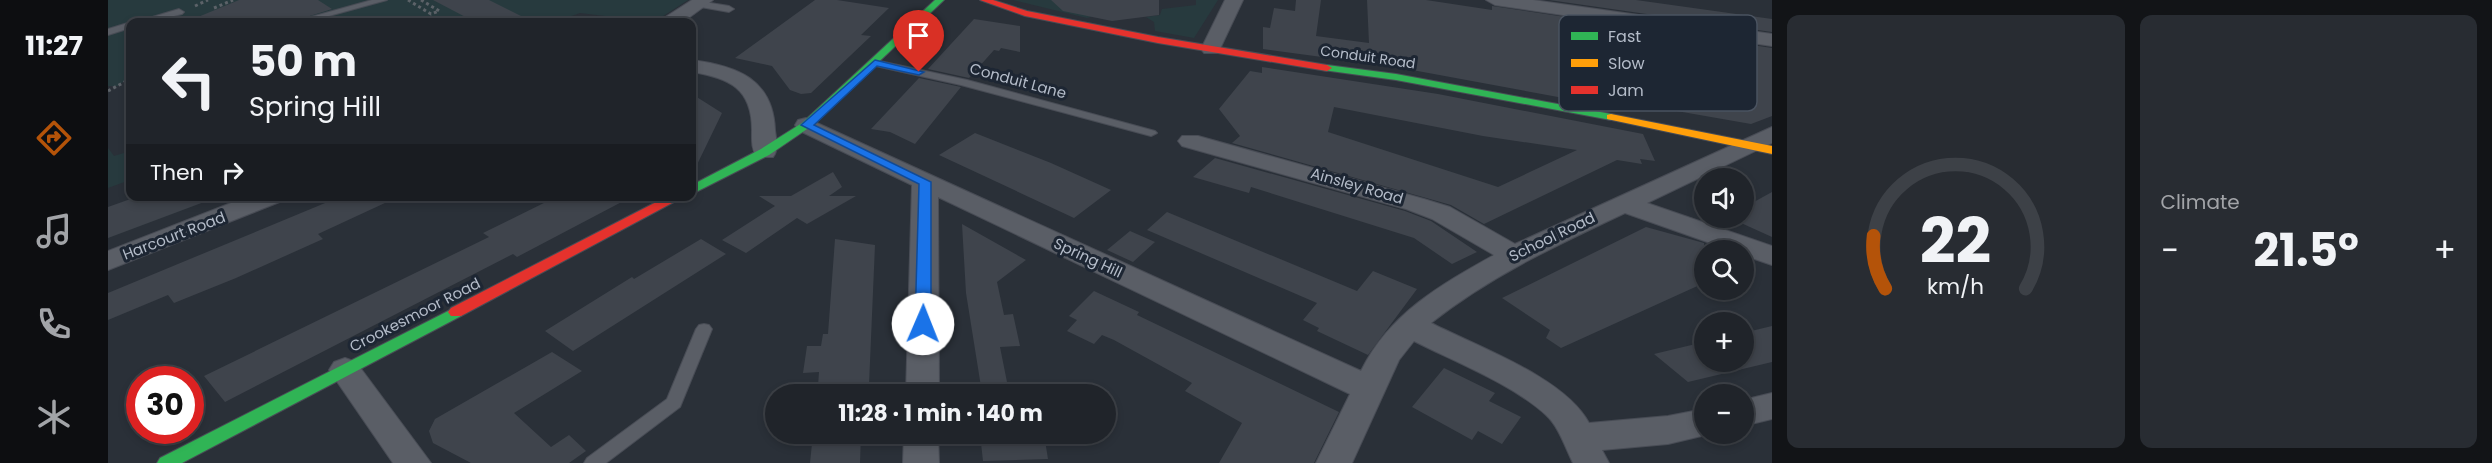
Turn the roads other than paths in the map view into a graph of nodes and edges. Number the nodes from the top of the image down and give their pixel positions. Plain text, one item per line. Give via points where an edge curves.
1 (345, 0) edge
2 (383, 0) edge
3 (940, 0) edge
4 (984, 0) edge
5 (1234, 0) edge
6 (1495, 0) edge
7 (701, 2) edge
8 (729, 9) dead end
9 (179, 12) dead end
10 (1599, 15) edge
11 (321, 17) junction
12 (156, 18) edge
13 (316, 18) edge
14 (677, 18) edge
15 (126, 26) edge
16 (108, 32) edge
17 (1757, 38) edge
18 (1772, 40) edge
19 (1211, 49) junction
20 (875, 63) junction
21 (696, 67) edge
22 (1559, 106) edge
23 (1588, 111) edge
24 (806, 125) junction
25 (1151, 133) dead end
26 (1190, 141) dead end
27 (1764, 142) edge
28 (765, 152) junction
29 (925, 182) junction
30 (696, 188) edge
31 (260, 201) edge
32 (669, 201) edge
33 (1623, 203) junction
34 (1514, 255) junction
35 (1772, 256) edge
36 (108, 261) edge
37 (1409, 325) junction
38 (704, 329) dead end
39 (345, 370) junction
40 (922, 384) edge
41 (1369, 389) junction
42 (1772, 406) edge
43 (1754, 410) edge
44 (1694, 424) edge
45 (921, 444) edge
46 (1585, 450) edge
47 (166, 463) edge
48 (413, 463) edge
49 (593, 463) edge
50 (921, 463) edge
51 (1334, 463) edge

1 - 11 lane
2 - 11 lane
3 - 20 street
4 - 19 street, Conduit Road via 1025,13
5 - 19 street
6 - 10 street
7 - 8 lane
7 - 14 street
9 - 12 lane
11 - 13 lane
15 - 16 lane
17 - 18 street
19 - 22 street, Conduit Road
20 - 24 street
20 - 25 lane, Conduit Lane via 963,82
21 - 28 street via 733,76 753,91 762,108
23 - 27 street, Conduit Road
24 - 28 street
24 - 29 street, Spring Hill
26 - 34 street, Ainsley Road via 1441,213
27 - 33 street, School Road
28 - 30 street
29 - 40 street
29 - 41 street, Spring Hill
31 - 36 street, Harcourt Road
32 - 39 street, Crookesmoor Road
33 - 34 street, School Road
33 - 35 street
34 - 37 street, School Road via 1451,292
37 - 41 street, School Road via 1385,355
37 - 46 street via 1536,390 1559,406
38 - 49 lane via 674,403
39 - 47 street, Crookesmoor Road
39 - 48 street
41 - 51 street, School Road
42 - 43 street
44 - 46 street
45 - 50 street

